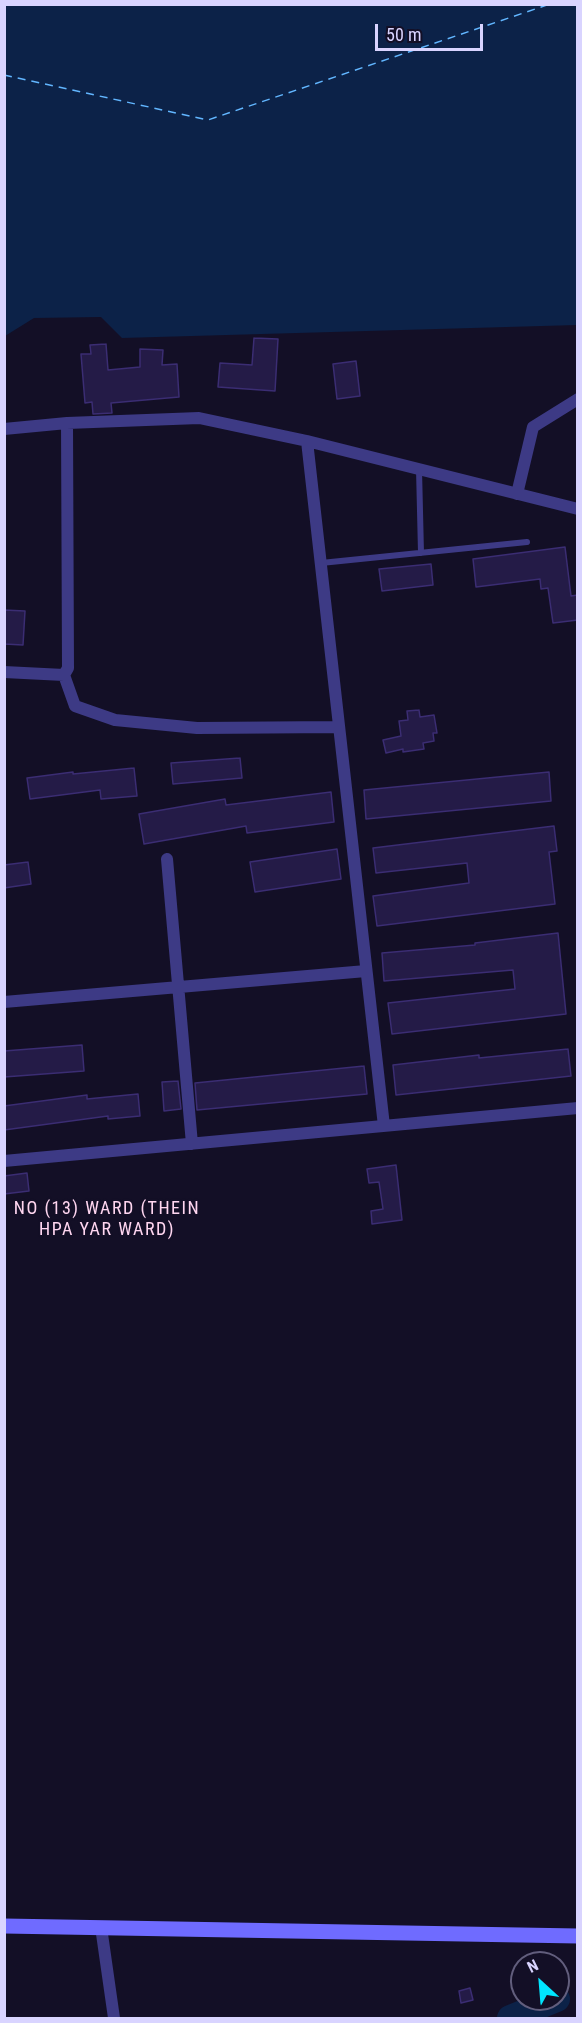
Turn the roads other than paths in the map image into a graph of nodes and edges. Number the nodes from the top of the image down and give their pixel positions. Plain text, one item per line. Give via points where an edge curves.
1 (578, 399) edge
2 (67, 423) junction
3 (4, 429) edge
4 (307, 441) junction
5 (419, 469) junction
6 (517, 494) junction
7 (578, 509) edge
8 (527, 542) dead end
9 (421, 553) junction
10 (321, 562) junction
11 (4, 672) edge
12 (64, 675) junction
13 (339, 727) junction
14 (167, 859) dead end
15 (366, 971) junction
16 (178, 988) junction
17 (4, 1002) edge
18 (578, 1108) edge
19 (384, 1126) junction
20 (192, 1144) junction
21 (4, 1161) edge
22 (4, 1926) edge
23 (101, 1927) junction
24 (578, 1936) edge
25 (114, 2019) edge

1 - 6 street via 532,427
2 - 3 street
2 - 4 street via 199,418
2 - 12 street via 68,668
4 - 5 street
4 - 10 street
5 - 6 street
5 - 9 lane
6 - 7 street
8 - 9 lane
9 - 10 lane
10 - 13 street
11 - 12 street
12 - 13 street via 75,706 116,720 197,728
13 - 15 street
14 - 16 street
15 - 16 street
15 - 19 street
16 - 17 street
16 - 20 street
18 - 19 street
19 - 20 street
20 - 21 street
22 - 23 main road
23 - 24 main road
23 - 25 street

